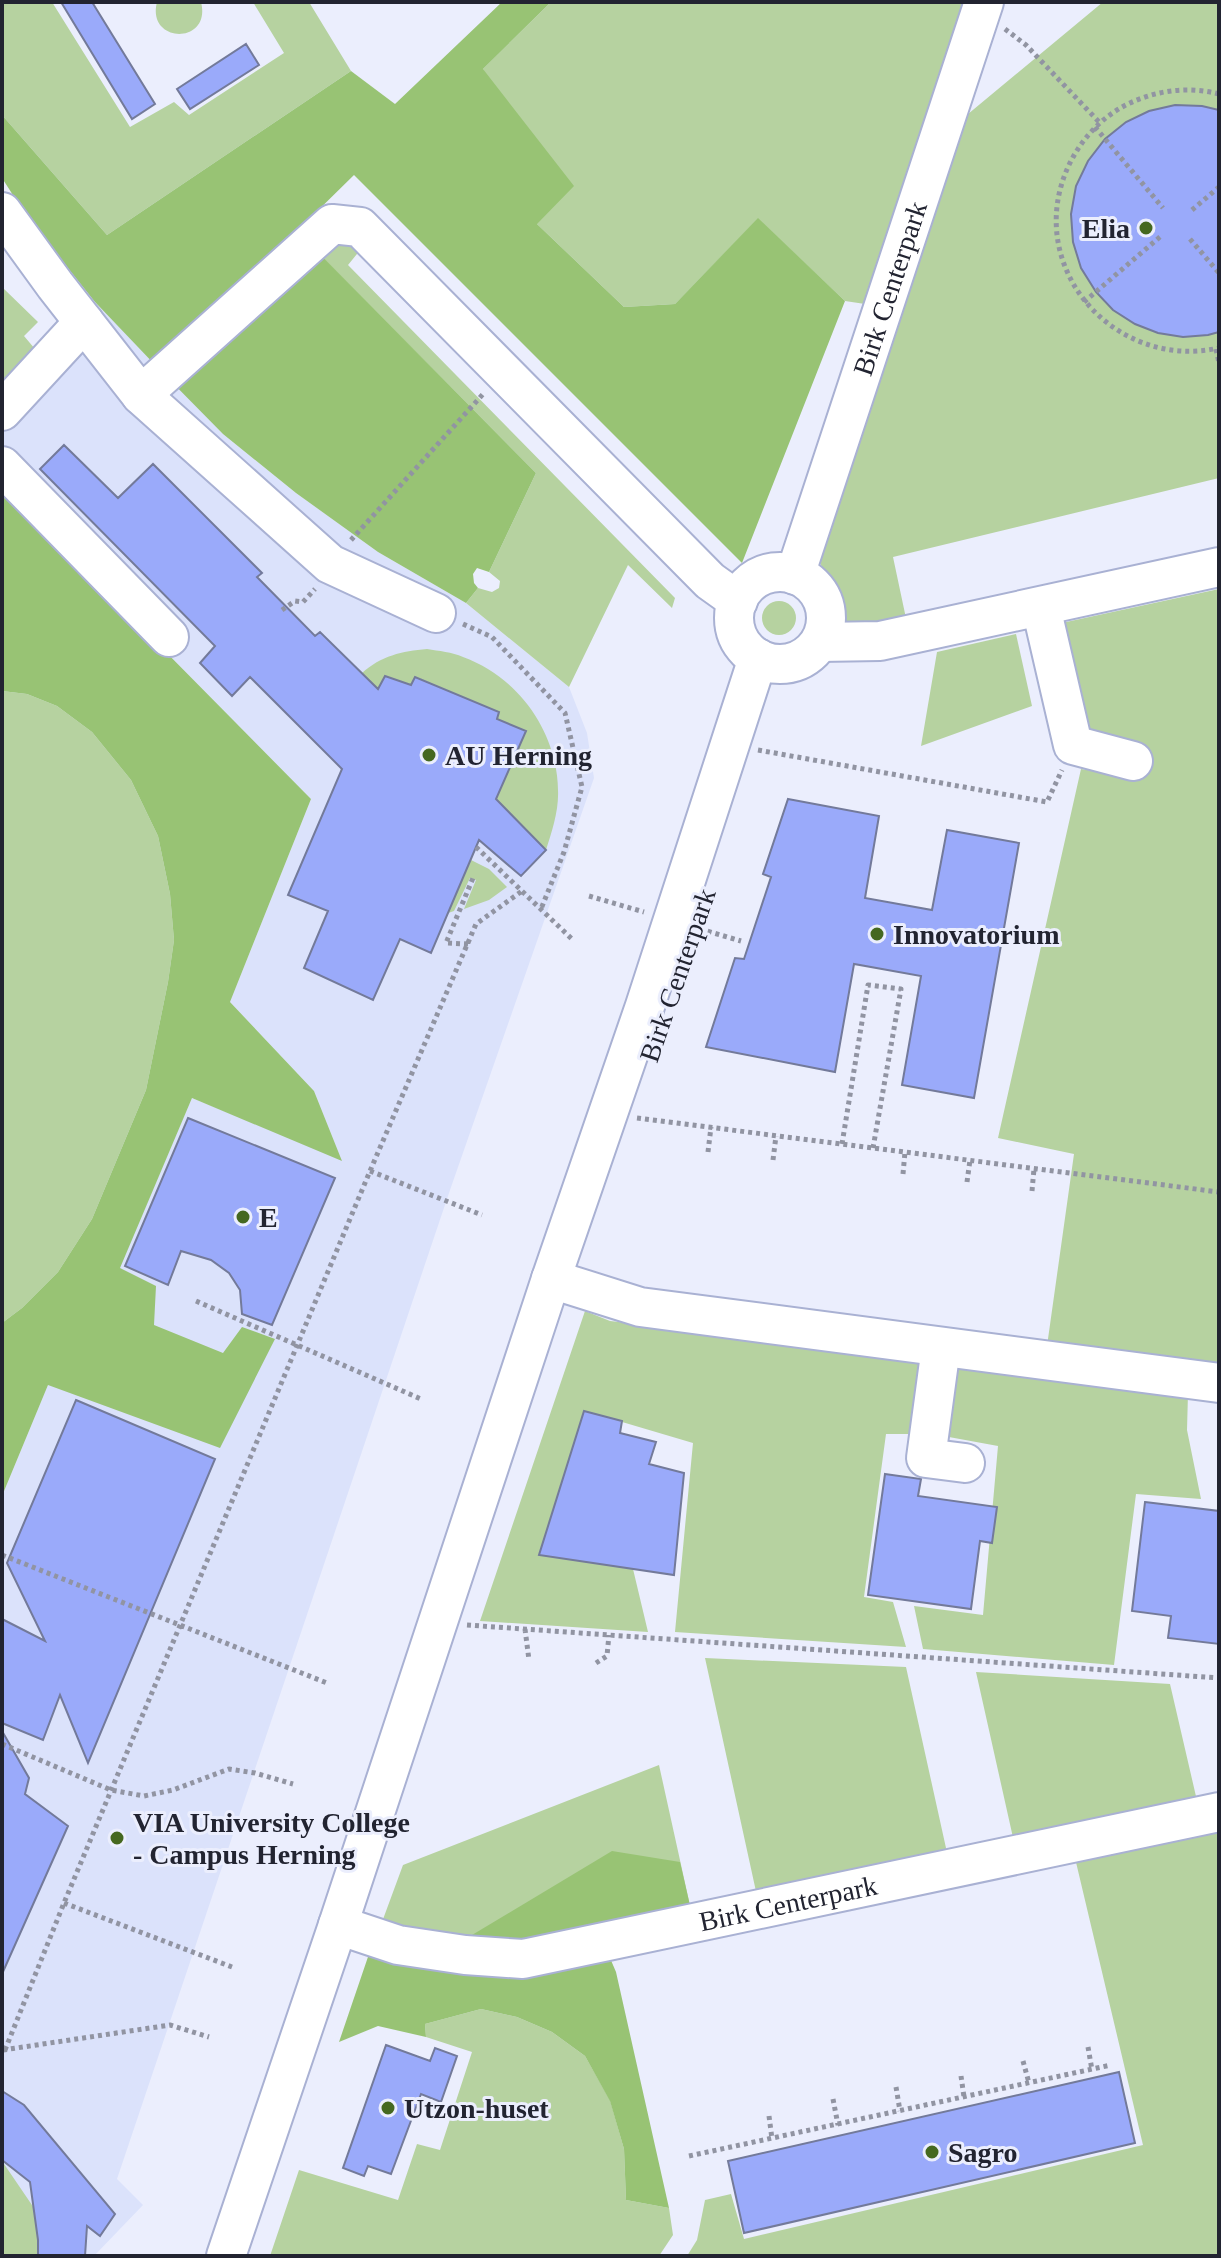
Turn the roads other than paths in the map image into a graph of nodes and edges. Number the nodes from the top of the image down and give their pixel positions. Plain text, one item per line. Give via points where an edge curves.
1 (981, 10) edge
2 (2, 212) edge
3 (84, 322) junction
4 (141, 395) junction
5 (2, 411) edge
6 (2, 466) edge
7 (1219, 567) edge
8 (795, 575) junction
9 (738, 601) junction
10 (1041, 607) junction
11 (436, 613) road end
12 (169, 637) dead end
13 (820, 642) junction
14 (770, 661) junction
15 (1133, 761) dead end
16 (562, 1282) junction
17 (941, 1347) junction
18 (1219, 1383) edge
19 (965, 1463) dead end
20 (1219, 1812) edge
21 (346, 1928) junction
22 (226, 2256) edge
23 (246, 2256) edge

1 - 8 street, Birk Centerpark
2 - 3 street
3 - 4 street
3 - 5 street
4 - 9 street via 332,224 360,227 710,581
4 - 11 street via 330,564
6 - 12 street
7 - 10 street
8 - 9 street via 761,576
8 - 13 street via 813,585 824,602 827,622
9 - 14 street via 737,633 745,648
10 - 13 street via 880,641
10 - 15 street via 1073,745
13 - 14 street via 797,661
14 - 16 street, Birk Centerpark via 645,1006
14 - 16 street, Birk Centerpark via 753,750 629,1117
16 - 17 street via 640,1307
16 - 21 street, Birk Centerpark
16 - 21 street, Birk Centerpark via 459,1625
17 - 18 street
17 - 19 street via 926,1458
20 - 21 street, Birk Centerpark via 523,1959 398,1945
21 - 22 street, Birk Centerpark
21 - 23 street, Birk Centerpark

